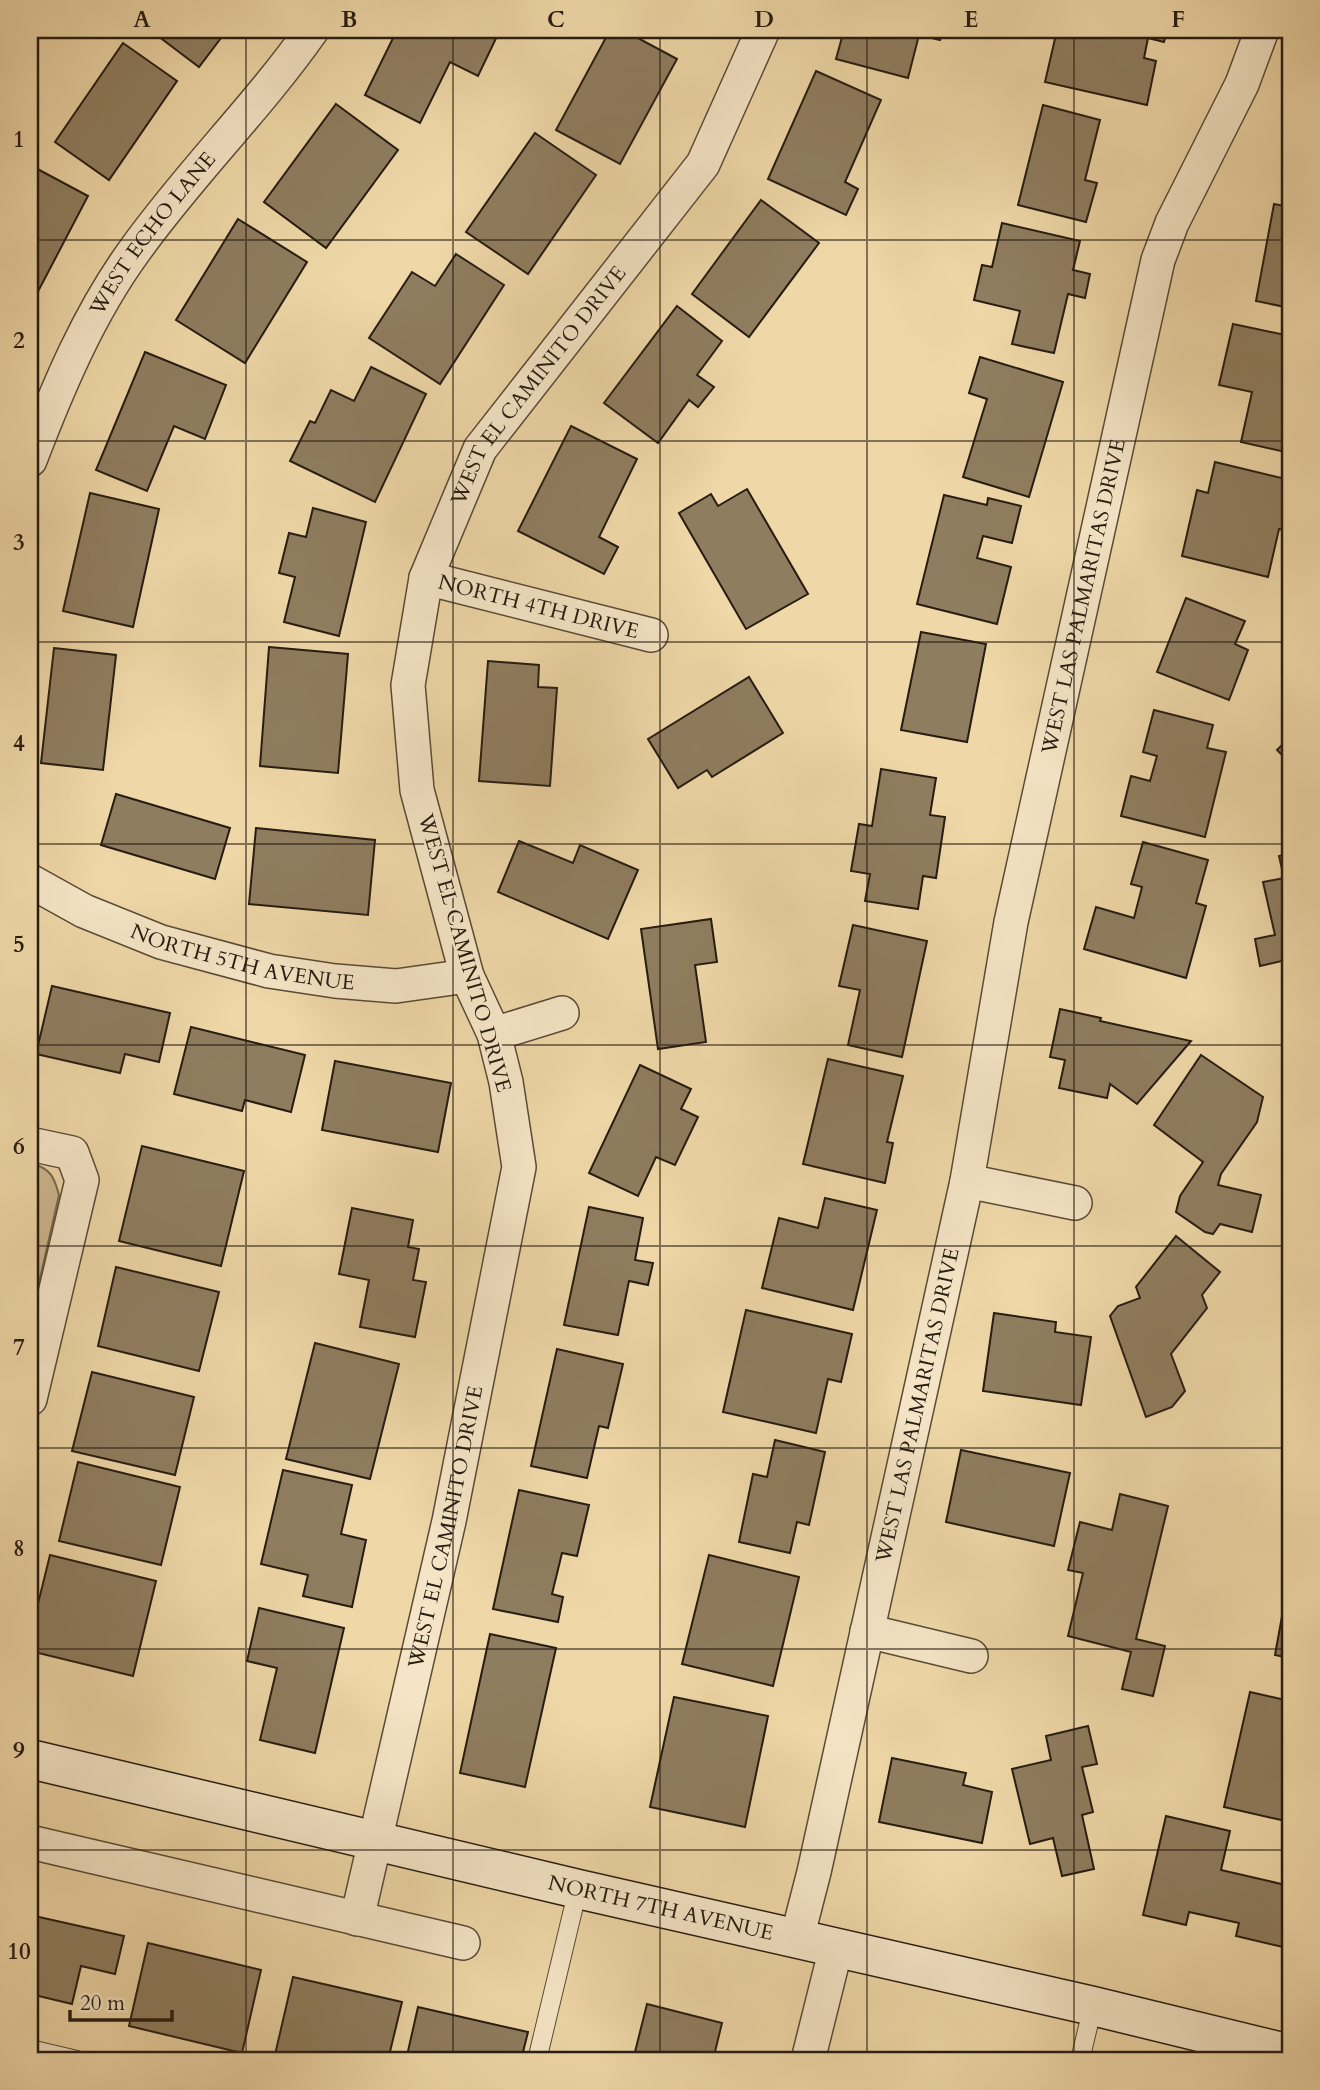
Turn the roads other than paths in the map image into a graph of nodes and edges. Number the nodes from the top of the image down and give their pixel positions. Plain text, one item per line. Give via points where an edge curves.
1 (312, 30) edge
2 (763, 30) edge
3 (1262, 30) edge
4 (30, 460) edge
5 (426, 578) junction
6 (651, 635) dead end
7 (30, 881) edge
8 (467, 976) junction
9 (562, 1013) dead end
10 (494, 1034) junction
11 (30, 1144) edge
12 (967, 1181) junction
13 (1075, 1203) dead end
14 (30, 1399) edge
15 (867, 1631) junction
16 (971, 1656) dead end
17 (30, 1759) edge
18 (374, 1841) junction
19 (30, 1842) edge
20 (578, 1889) junction
21 (357, 1919) junction
22 (797, 1938) junction
23 (463, 1943) dead end
24 (836, 1948) junction
25 (1093, 2006) junction
26 (30, 2049) edge
27 (1290, 2054) edge
28 (77, 2060) edge
29 (537, 2060) edge
30 (808, 2060) edge
31 (1080, 2060) edge

1 - 4 street, WEST ECHO LANE via 133,252 55,394
2 - 5 street, WEST EL CAMINITO DRIVE via 703,164 480,449
3 - 12 street, WEST LAS PALMARITAS DRIVE via 1242,84 1158,260 1011,922
5 - 6 street, NORTH 4TH DRIVE
5 - 8 street, WEST EL CAMINITO DRIVE via 408,685 417,790
7 - 8 street, NORTH 5TH AVENUE via 84,911 161,942 269,971 396,986
8 - 10 street, WEST EL CAMINITO DRIVE
9 - 10 street
10 - 18 street, WEST EL CAMINITO DRIVE via 519,1167 449,1521
11 - 14 street via 72,1153 82,1180
12 - 13 street
12 - 15 street, WEST LAS PALMARITAS DRIVE
15 - 16 street
15 - 22 street, WEST LAS PALMARITAS DRIVE
17 - 18 main road, NORTH 7TH AVENUE
18 - 20 main road, NORTH 7TH AVENUE
18 - 21 street, WEST EL CAMINITO DRIVE
19 - 21 street
20 - 22 main road, NORTH 7TH AVENUE
20 - 29 lane
21 - 23 street
22 - 24 main road, NORTH 7TH AVENUE
24 - 25 main road, NORTH 7TH AVENUE
24 - 30 street
25 - 27 main road, NORTH 7TH AVENUE
25 - 31 lane
26 - 28 lane

